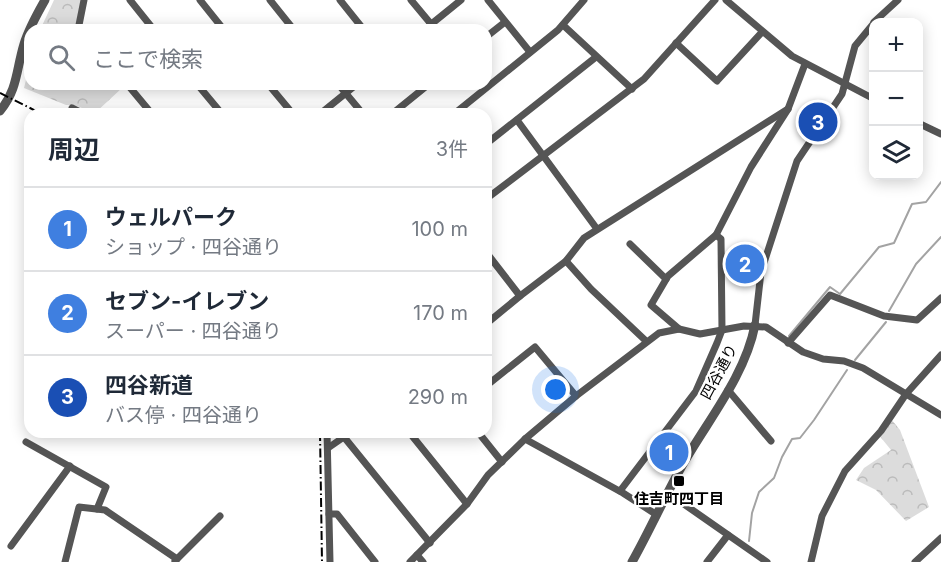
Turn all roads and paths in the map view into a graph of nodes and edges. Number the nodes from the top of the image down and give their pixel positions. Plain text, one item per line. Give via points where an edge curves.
1 (45, 0) edge
2 (84, 0) edge
3 (129, 0) edge
4 (200, 0) edge
5 (270, 0) edge
6 (340, 0) edge
7 (411, 0) edge
8 (461, 0) edge
9 (488, 0) edge
10 (584, 0) edge
11 (715, 0) edge
12 (726, 0) edge
13 (898, 0) edge
14 (879, 18) edge
15 (505, 22) junction
16 (32, 24) edge
17 (79, 24) edge
18 (149, 24) edge
19 (219, 24) edge
20 (289, 24) edge
21 (359, 24) edge
22 (431, 24) joint
23 (563, 25) junction
24 (869, 29) edge
25 (762, 32) junction
26 (492, 33) edge
27 (676, 43) junction
28 (24, 45) edge
29 (530, 52) junction
30 (596, 57) junction
31 (805, 64) junction
32 (492, 83) edge
33 (846, 83) junction
34 (632, 89) junction
35 (132, 90) edge
36 (202, 90) edge
37 (273, 90) edge
38 (343, 90) edge
39 (350, 90) edge
40 (422, 90) edge
41 (483, 90) edge
42 (346, 93) junction
43 (869, 97) edge
44 (147, 108) edge
45 (217, 108) edge
46 (288, 108) edge
47 (327, 108) edge
48 (358, 108) edge
49 (399, 108) edge
50 (461, 108) edge
51 (788, 109) junction
52 (0, 111) edge
53 (517, 120) junction
54 (923, 125) edge
55 (941, 134) edge
56 (492, 139) edge
57 (544, 155) junction
58 (492, 194) edge
59 (597, 229) junction
60 (716, 235) junction
61 (630, 244) dead end
62 (492, 260) edge
63 (566, 261) junction
64 (666, 279) junction
65 (520, 296) junction
66 (941, 298) edge
67 (492, 319) edge
68 (755, 325) junction
69 (678, 329) junction
70 (722, 330) junction
71 (646, 341) junction
72 (788, 343) junction
73 (941, 355) edge
74 (492, 381) edge
75 (728, 390) junction
76 (906, 394) junction
77 (576, 396) junction
78 (941, 416) edge
79 (327, 438) edge
80 (343, 438) edge
81 (345, 438) edge
82 (415, 438) edge
83 (483, 438) edge
84 (525, 439) junction
85 (771, 441) dead end
86 (26, 442) dead end
87 (328, 448) junction
88 (501, 462) junction
89 (70, 466) junction
90 (620, 491) junction
91 (668, 493) junction
92 (467, 504) junction
93 (97, 509) junction
94 (329, 514) junction
95 (657, 515) junction
96 (220, 516) dead end
97 (728, 535) junction
98 (941, 538) edge
99 (430, 543) junction
100 (11, 546) dead end
101 (417, 555) junction
102 (176, 561) edge
103 (65, 562) edge
104 (330, 562) edge
105 (375, 562) edge
106 (410, 562) edge
107 (423, 562) edge
108 (632, 562) edge
109 (707, 562) edge
110 (767, 562) edge
111 (811, 562) edge
112 (915, 562) edge

1 - 16 street
2 - 17 street
3 - 18 street
4 - 19 street
5 - 20 street
6 - 21 street
7 - 22 street
8 - 22 street
9 - 15 street
10 - 23 street
11 - 27 street
12 - 25 street
13 - 14 street, 四谷通り
15 - 26 street
15 - 29 street
23 - 29 street
23 - 30 street
24 - 33 street, 四谷通り via 855,46
25 - 27 street via 717,81
25 - 31 street
27 - 34 street
28 - 52 street via 12,94
29 - 32 street
30 - 34 street
30 - 53 street
31 - 33 street
31 - 51 street
33 - 43 street
33 - 68 street, 四谷通り via 797,161 763,265
34 - 57 street
35 - 44 street
36 - 45 street
37 - 46 street
38 - 42 street
39 - 42 street
40 - 49 street
41 - 50 street
42 - 47 street
42 - 48 street
51 - 59 street
51 - 60 street via 751,167
53 - 56 street
53 - 57 street
54 - 55 street
57 - 58 street
57 - 59 street
59 - 63 street via 584,238
60 - 64 street
60 - 70 street via 721,239
61 - 64 street
62 - 65 street
63 - 65 street
63 - 71 street
64 - 69 street via 651,305
65 - 67 street
66 - 72 street via 917,320 884,316 830,295
68 - 70 street
68 - 72 street via 766,327
68 - 75 street, 四谷通り via 750,347
69 - 70 street via 700,334
69 - 71 street
70 - 90 street via 696,391
71 - 77 street
72 - 76 street via 814,356 854,364
73 - 76 street
74 - 77 street via 535,347
75 - 85 street
75 - 91 street, 四谷通り
76 - 78 street
76 - 111 street via 881,431 845,471 822,516
77 - 84 street
79 - 87 street
80 - 87 street
81 - 99 street
82 - 92 street
83 - 88 street
84 - 88 street
84 - 90 street
86 - 89 street
87 - 94 street
88 - 92 street
89 - 93 street via 106,487
89 - 100 street
90 - 95 street
91 - 95 street, 四谷通り
91 - 97 street
92 - 99 street
93 - 102 street via 105,510
93 - 103 street via 79,507
94 - 104 street
94 - 105 street via 337,514
95 - 108 street, 四谷通り
96 - 102 street
97 - 109 street
97 - 110 street
98 - 112 street
99 - 101 street
101 - 106 street
101 - 107 street

